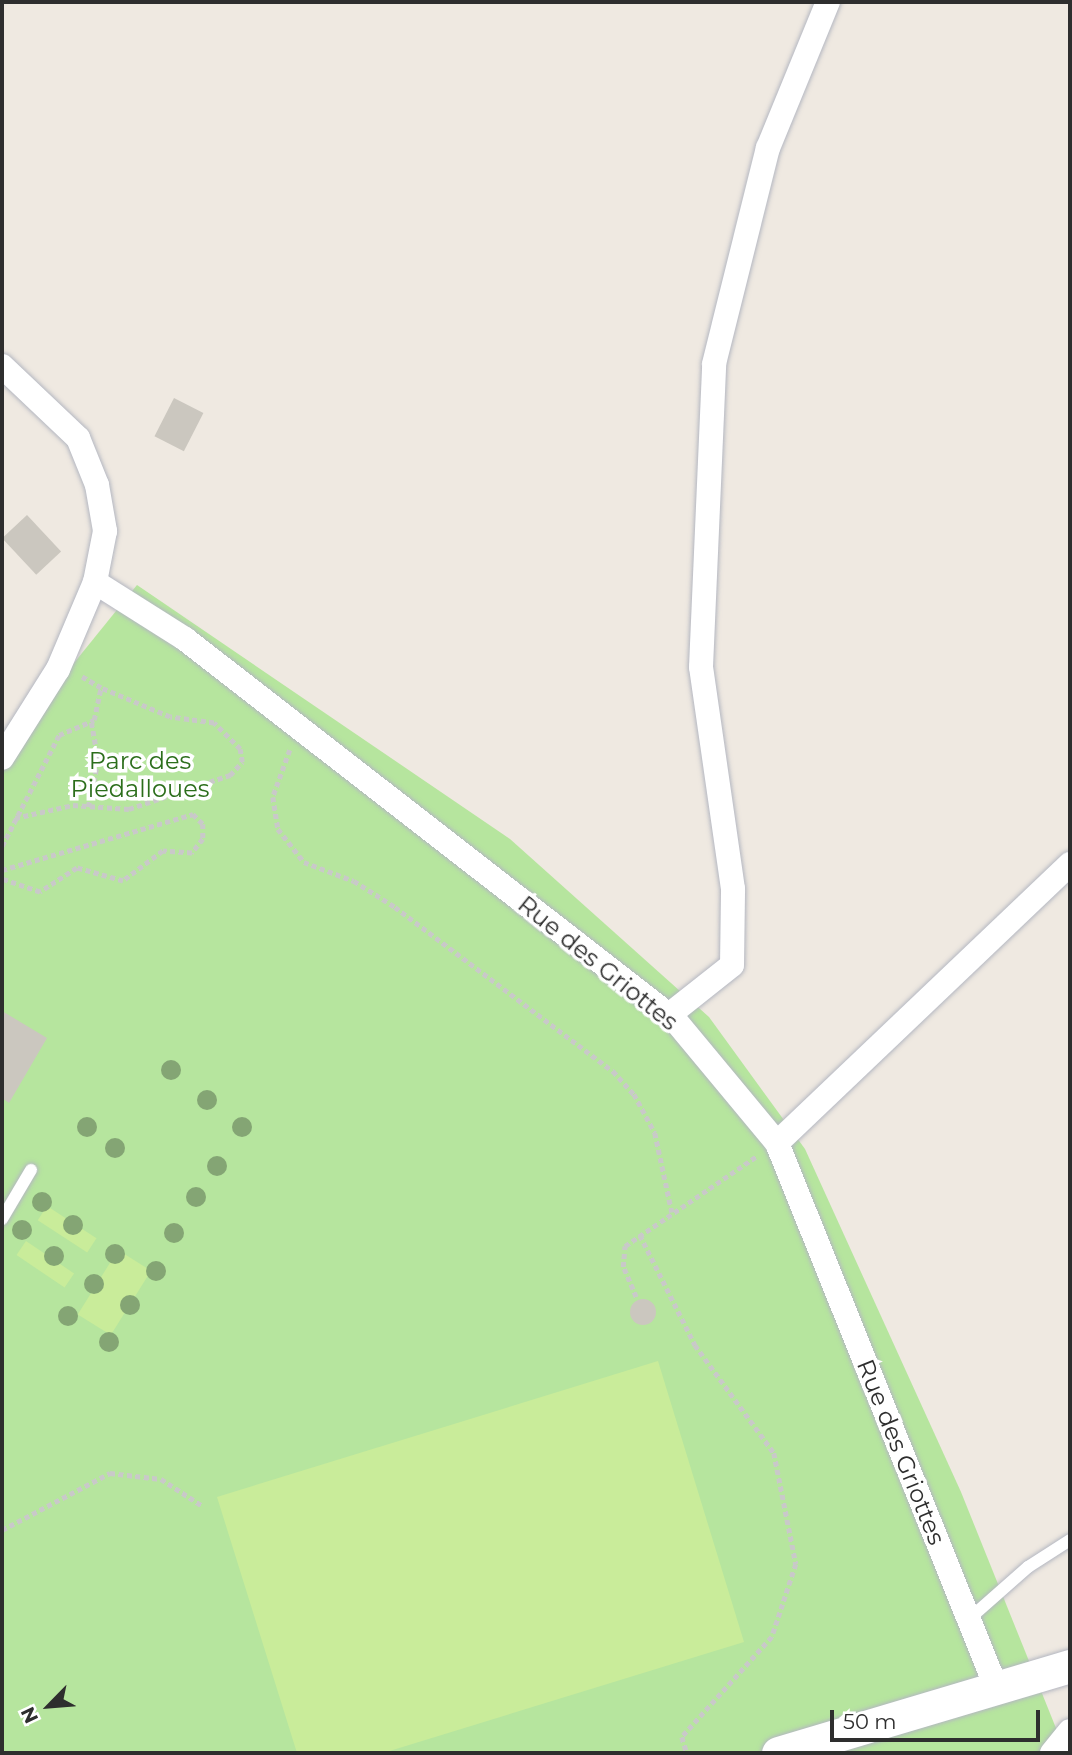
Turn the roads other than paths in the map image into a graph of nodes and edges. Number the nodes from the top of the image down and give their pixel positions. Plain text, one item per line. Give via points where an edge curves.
1 (828, 2) edge
2 (2, 366) edge
3 (95, 582) junction
4 (2, 758) edge
5 (1070, 864) edge
6 (669, 1015) junction
7 (777, 1143) junction
8 (31, 1170) dead end
9 (2, 1219) edge
10 (1070, 1540) edge
11 (968, 1619) junction
12 (1070, 1665) edge
13 (996, 1687) junction
14 (1070, 1731) edge
15 (778, 1753) edge
16 (1052, 1753) edge

1 - 6 street via 768,148 715,364 701,667 733,889 732,965
2 - 3 street via 78,438 97,485 105,531
3 - 4 street via 58,669
3 - 6 street, Rue des Griottes via 185,639
5 - 7 street
6 - 7 street, Rue des Griottes
7 - 11 street, Rue des Griottes
8 - 9 lane
10 - 11 lane
11 - 13 street, Rue des Griottes
12 - 13 main road
13 - 15 main road
14 - 16 street

